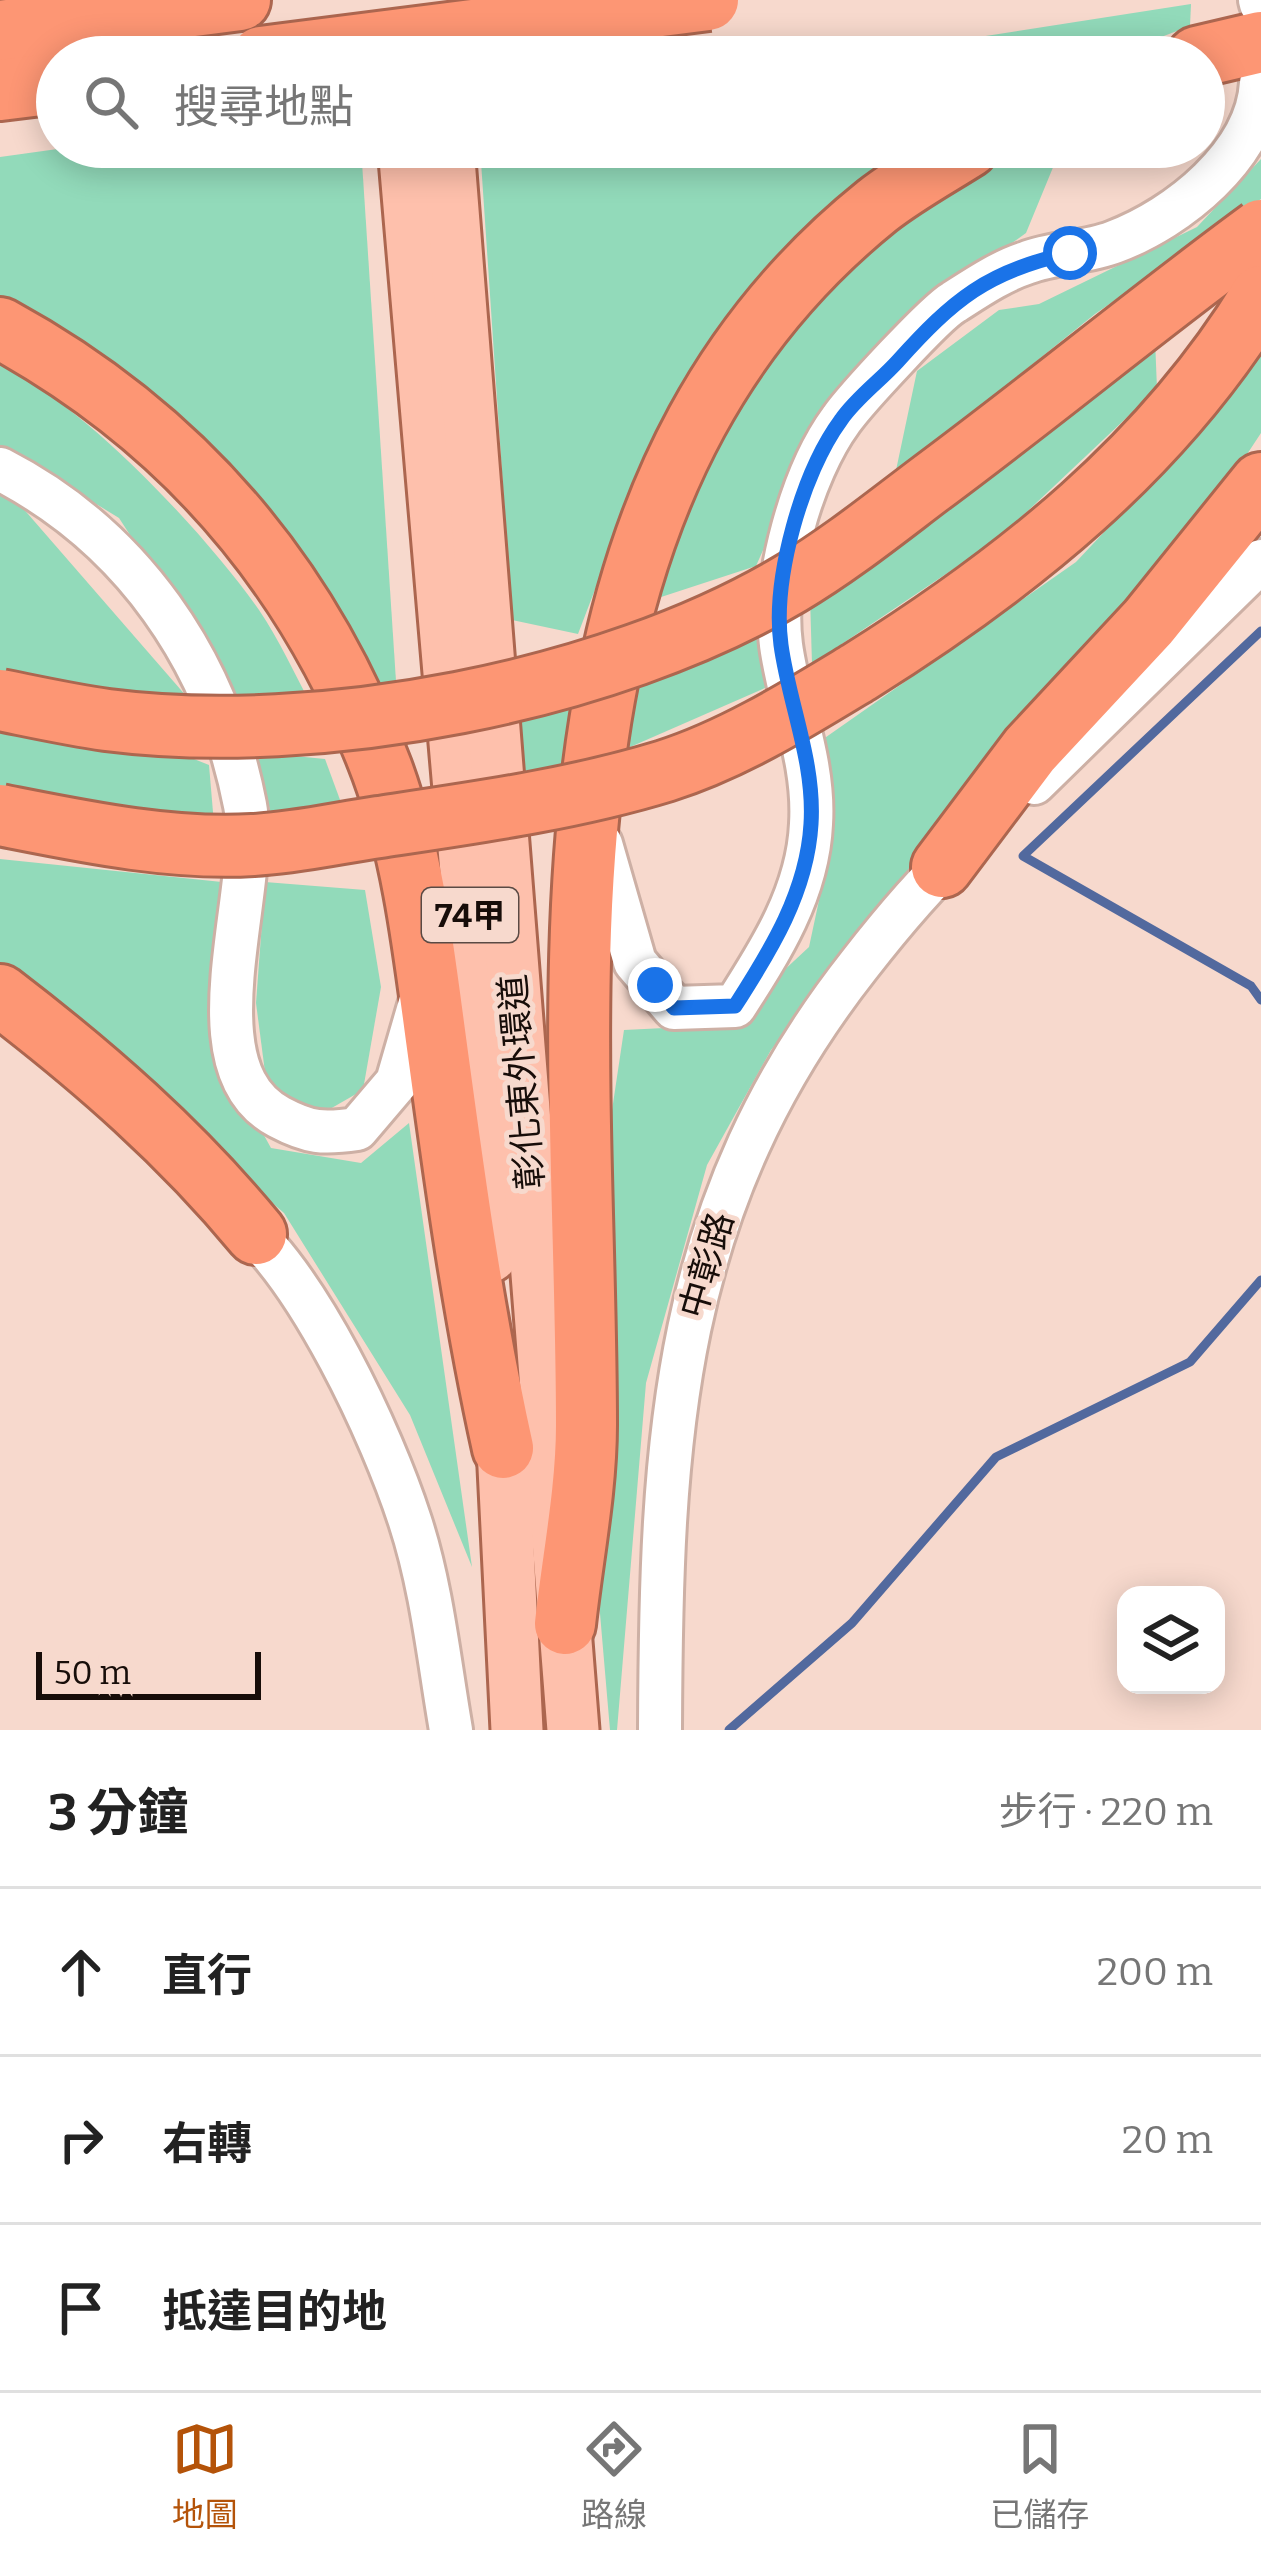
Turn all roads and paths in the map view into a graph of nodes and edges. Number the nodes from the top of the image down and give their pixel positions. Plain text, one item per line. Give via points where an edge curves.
1 (240, 0) edge
2 (382, 0) edge
3 (394, 0) edge
4 (437, 0) edge
5 (448, 0) edge
6 (708, 0) edge
7 (0, 31) edge
8 (391, 36) edge
9 (395, 36) edge
10 (425, 36) edge
11 (440, 36) edge
12 (444, 36) edge
13 (1261, 42) edge
14 (1225, 50) edge
15 (1261, 83) edge
16 (36, 86) edge
17 (0, 90) edge
18 (1225, 166) edge
19 (406, 168) edge
20 (450, 168) edge
21 (936, 168) edge
22 (1222, 168) edge
23 (1261, 230) edge
24 (1261, 296) edge
25 (0, 328) edge
26 (0, 469) edge
27 (1261, 483) edge
28 (1261, 561) edge
29 (0, 700) edge
30 (592, 799) junction
31 (0, 815) edge
32 (942, 867) junction
33 (427, 978) junction
34 (0, 995) edge
35 (0, 1033) edge
36 (256, 1234) junction
37 (503, 1448) junction
38 (565, 1624) junction
39 (515, 1707) edge
40 (573, 1717) edge
41 (451, 1730) edge
42 (660, 1730) edge

1 - 7 highway
2 - 8 highway
3 - 9 highway
4 - 11 highway
5 - 12 highway
6 - 10 highway, bridge
13 - 14 highway
15 - 18 street via 1260,106
16 - 17 highway
19 - 37 main road, 彰化東外環道 / 74甲 via 470,918
20 - 38 main road, 彰化東外環道 / 74甲
21 - 30 highway via 878,206 802,278 731,364 685,441 624,598
22 - 30 street via 1172,210 1114,242 1024,263 948,305 840,421 804,495 785,560 780,642 812,823 800,886 735,1006 674,1008 635,962
23 - 29 highway, bridge via 879,522 791,584 686,638 451,705 327,721 110,720
24 - 31 highway, bridge via 1232,344 1152,438 1038,548 964,606 780,721 666,771 426,820 252,845 139,838
25 - 33 highway via 54,357 167,446 265,548 334,657 383,774
26 - 33 street via 38,488 106,544 169,610 218,711 246,809 235,1063 262,1108 315,1136 357,1129 397,1082
27 - 32 highway via 1149,622 1030,750
28 - 32 street, 中彰路
30 - 38 highway via 575,1120 586,1430
32 - 42 street, 中彰路 via 786,1065 706,1247 668,1451
33 - 37 highway via 474,1317
34 - 36 highway via 144,1113
35 - 36 street
36 - 41 street via 333,1350 411,1522
37 - 39 main road, 彰化東外環道 / 74甲
38 - 40 main road, 彰化東外環道 / 74甲

